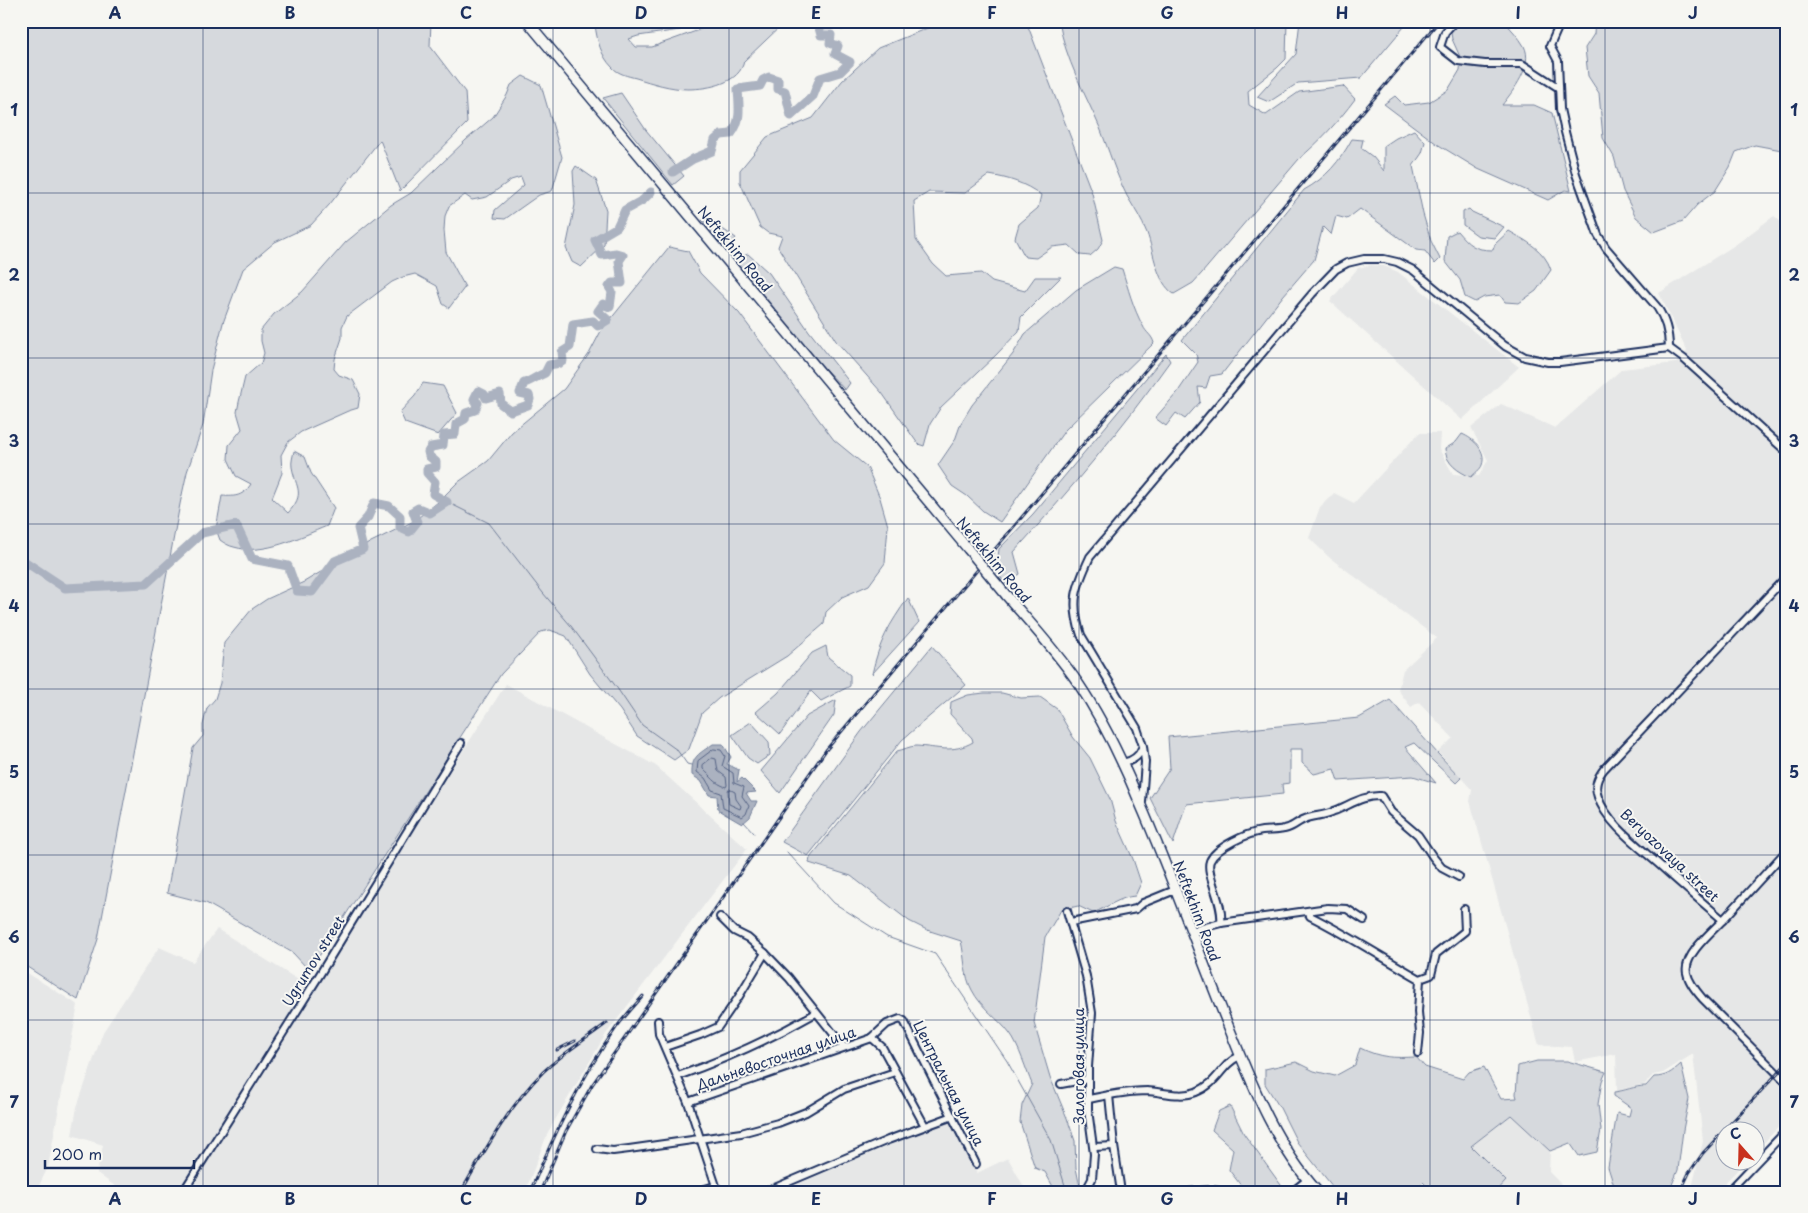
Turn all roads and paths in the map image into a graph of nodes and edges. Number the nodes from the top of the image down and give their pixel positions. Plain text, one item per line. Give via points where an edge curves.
1 (528, 21) edge
2 (1455, 21) edge
3 (1560, 21) edge
4 (1559, 88) junction
5 (1669, 348) junction
6 (1787, 452) edge
7 (1787, 576) edge
8 (461, 743) dead end
9 (1142, 746) junction
10 (1123, 763) junction
11 (1143, 810) junction
12 (1787, 850) edge
13 (1459, 877) dead end
14 (1175, 890) junction
15 (1464, 909) dead end
16 (1067, 911) dead end
17 (1309, 911) junction
18 (720, 917) dead end
19 (1364, 920) dead end
20 (1722, 920) junction
21 (1071, 922) junction
22 (1220, 923) junction
23 (1191, 931) junction
24 (765, 953) junction
25 (1420, 979) junction
26 (816, 1013) junction
27 (658, 1021) dead end
28 (872, 1038) junction
29 (665, 1047) junction
30 (844, 1047) junction
31 (1418, 1054) dead end
32 (1240, 1056) junction
33 (895, 1072) junction
34 (678, 1076) junction
35 (1088, 1079) junction
36 (1787, 1083) edge
37 (1061, 1084) dead end
38 (1109, 1094) junction
39 (1089, 1099) junction
40 (688, 1102) junction
41 (953, 1116) junction
42 (925, 1126) junction
43 (1787, 1130) edge
44 (699, 1138) junction
45 (1114, 1146) junction
46 (1094, 1147) junction
47 (597, 1149) dead end
48 (976, 1164) dead end
49 (1307, 1180) junction
50 (716, 1189) edge
51 (183, 1192) edge
52 (695, 1192) edge
53 (766, 1192) edge
54 (1085, 1192) edge
55 (1121, 1192) edge
56 (1188, 1192) edge
57 (1228, 1192) edge
58 (1292, 1192) edge
59 (1318, 1192) edge
60 (1728, 1192) edge

1 - 10 main road, Neftekhim Road, bridge via 1057,655 1096,712
2 - 4 street via 1445,32 1440,47 1458,61 1522,64
3 - 4 street via 1550,46 1558,61
4 - 5 street via 1560,109 1576,174 1598,236 1657,307 1666,323
5 - 6 street
5 - 9 street via 1560,362 1536,360 1505,346 1408,267 1384,259 1364,258 1336,270 1312,294 1090,557 1080,578 1075,594 1076,619 1081,635 1137,728
7 - 20 street, Beryozovaya street via 1596,781 1598,798 1611,819
8 - 51 street, Ugrumov street
9 - 10 street via 1135,758
9 - 11 street via 1145,762 1141,797
10 - 11 main road, Neftekhim Road
11 - 14 main road, Neftekhim Road
12 - 20 street
13 - 22 street via 1442,868 1418,835 1391,812 1381,796 1359,799 1291,827 1245,836 1212,856 1209,863 1220,904
14 - 21 street via 1136,909
14 - 23 main road, Neftekhim Road
15 - 25 street via 1465,931 1436,954 1431,975
16 - 21 street, Залоговая улица
17 - 19 street via 1347,909
17 - 22 street
17 - 25 street via 1310,916
18 - 24 street
20 - 36 street, Beryozovaya street via 1690,956 1686,965 1688,978 1703,999
21 - 35 street, Залоговая улица via 1092,1013
22 - 23 street
23 - 32 main road, Neftekhim Road
24 - 26 street
24 - 29 street via 718,1026
25 - 31 street
26 - 30 street
26 - 34 street via 764,1042
27 - 29 street
28 - 30 street, Дальневосточная улица
28 - 33 street via 882,1047
28 - 41 street, Центральная улица via 887,1024 900,1019 904,1021
29 - 34 street
30 - 40 street, Дальневосточная улица
32 - 38 street via 1231,1060 1208,1086 1195,1093 1175,1095 1148,1091
32 - 49 main road, Neftekhim Road via 1259,1101
33 - 42 street
33 - 44 street via 844,1089 778,1123 741,1133
34 - 40 street
35 - 37 street
35 - 39 street, Залоговая улица
38 - 39 street
38 - 45 street
39 - 46 street, Залоговая улица
40 - 44 street
41 - 42 street
41 - 48 street, Центральная улица
42 - 53 street
43 - 60 street
44 - 47 street via 612,1151
44 - 50 street
45 - 46 street
45 - 55 street
46 - 54 street, Залоговая улица via 1092,1179
49 - 58 street
49 - 59 main road, Neftekhim Road
50 - 52 street
56 - 57 street

